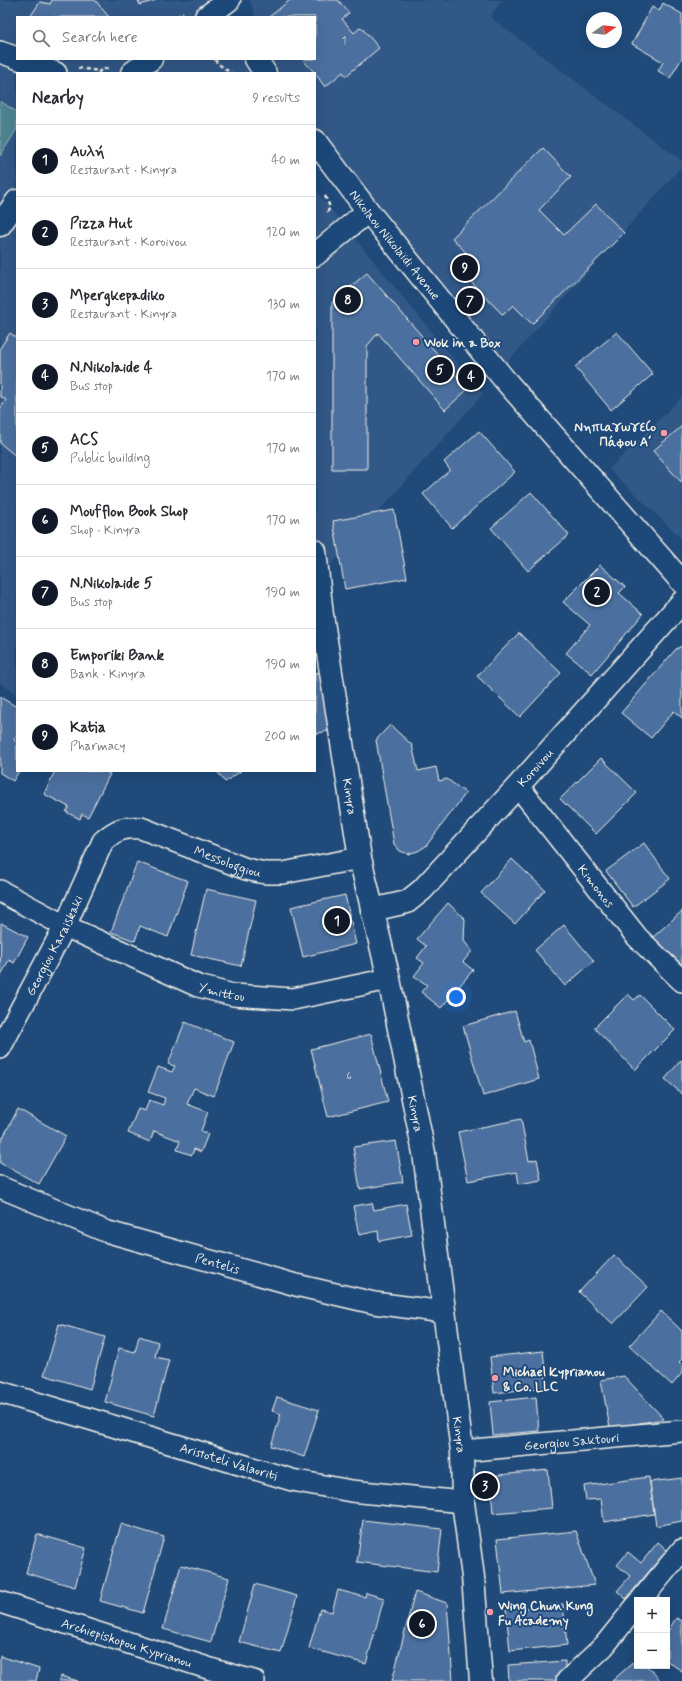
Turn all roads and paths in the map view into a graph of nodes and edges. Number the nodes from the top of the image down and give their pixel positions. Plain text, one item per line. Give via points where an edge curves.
1 (0, 52) edge
2 (16, 58) edge
3 (21, 60) edge
4 (150, 60) edge
5 (216, 60) edge
6 (257, 60) edge
7 (53, 72) edge
8 (133, 72) edge
9 (230, 72) edge
10 (264, 72) edge
11 (316, 142) edge
12 (322, 191) dead end
13 (16, 202) edge
14 (368, 211) junction
15 (0, 225) edge
16 (336, 237) junction
17 (316, 254) edge
18 (316, 561) edge
19 (682, 582) edge
20 (682, 602) edge
21 (518, 786) junction
22 (103, 840) joint
23 (360, 858) junction
24 (0, 891) edge
25 (372, 910) junction
26 (65, 926) junction
27 (390, 980) junction
28 (682, 981) edge
29 (0, 1048) edge
30 (0, 1187) edge
31 (444, 1312) junction
32 (0, 1392) edge
33 (682, 1431) edge
34 (462, 1451) junction
35 (464, 1502) junction
36 (682, 1550) edge
37 (643, 1597) edge
38 (0, 1602) edge
39 (634, 1609) edge
40 (212, 1675) edge
41 (254, 1681) edge
42 (481, 1681) edge
43 (567, 1681) edge

1 - 2 street
3 - 7 street
4 - 8 street
5 - 9 path
6 - 10 street
11 - 14 street, Nikolaou Nikolaïdi Avenue
12 - 16 path via 330,207 324,222
13 - 15 street
14 - 16 street
14 - 19 street, Nikolaou Nikolaïdi Avenue via 504,379
16 - 17 street
18 - 23 street, Kinyra
20 - 21 street, Koroivou
21 - 25 street, Koroivou via 408,902
21 - 28 street, Kimonos via 637,937
22 - 23 street, Messologgiou via 125,827 141,828 240,867 265,873 283,873
22 - 26 street, Georgiou Karaiskaki
23 - 25 street, Kinyra
24 - 26 street, Ymittou
25 - 27 street, Kinyra
26 - 27 street, Ymittou via 198,986 233,995 294,998
26 - 29 street, Georgiou Karaiskaki
27 - 31 street, Kinyra via 424,1153
30 - 31 street, Pentelis via 112,1233 296,1285 374,1303
31 - 34 street, Kinyra
32 - 35 street, Aristoteli Valaoriti via 292,1480 351,1491
33 - 34 street, Georgiou Saktouri
34 - 35 street, Kinyra
35 - 42 street, Kinyra
36 - 37 street
38 - 40 street, Archiepiskopou Kyprianou
39 - 43 street via 604,1646
40 - 41 street, Archiepiskopou Kyprianou

